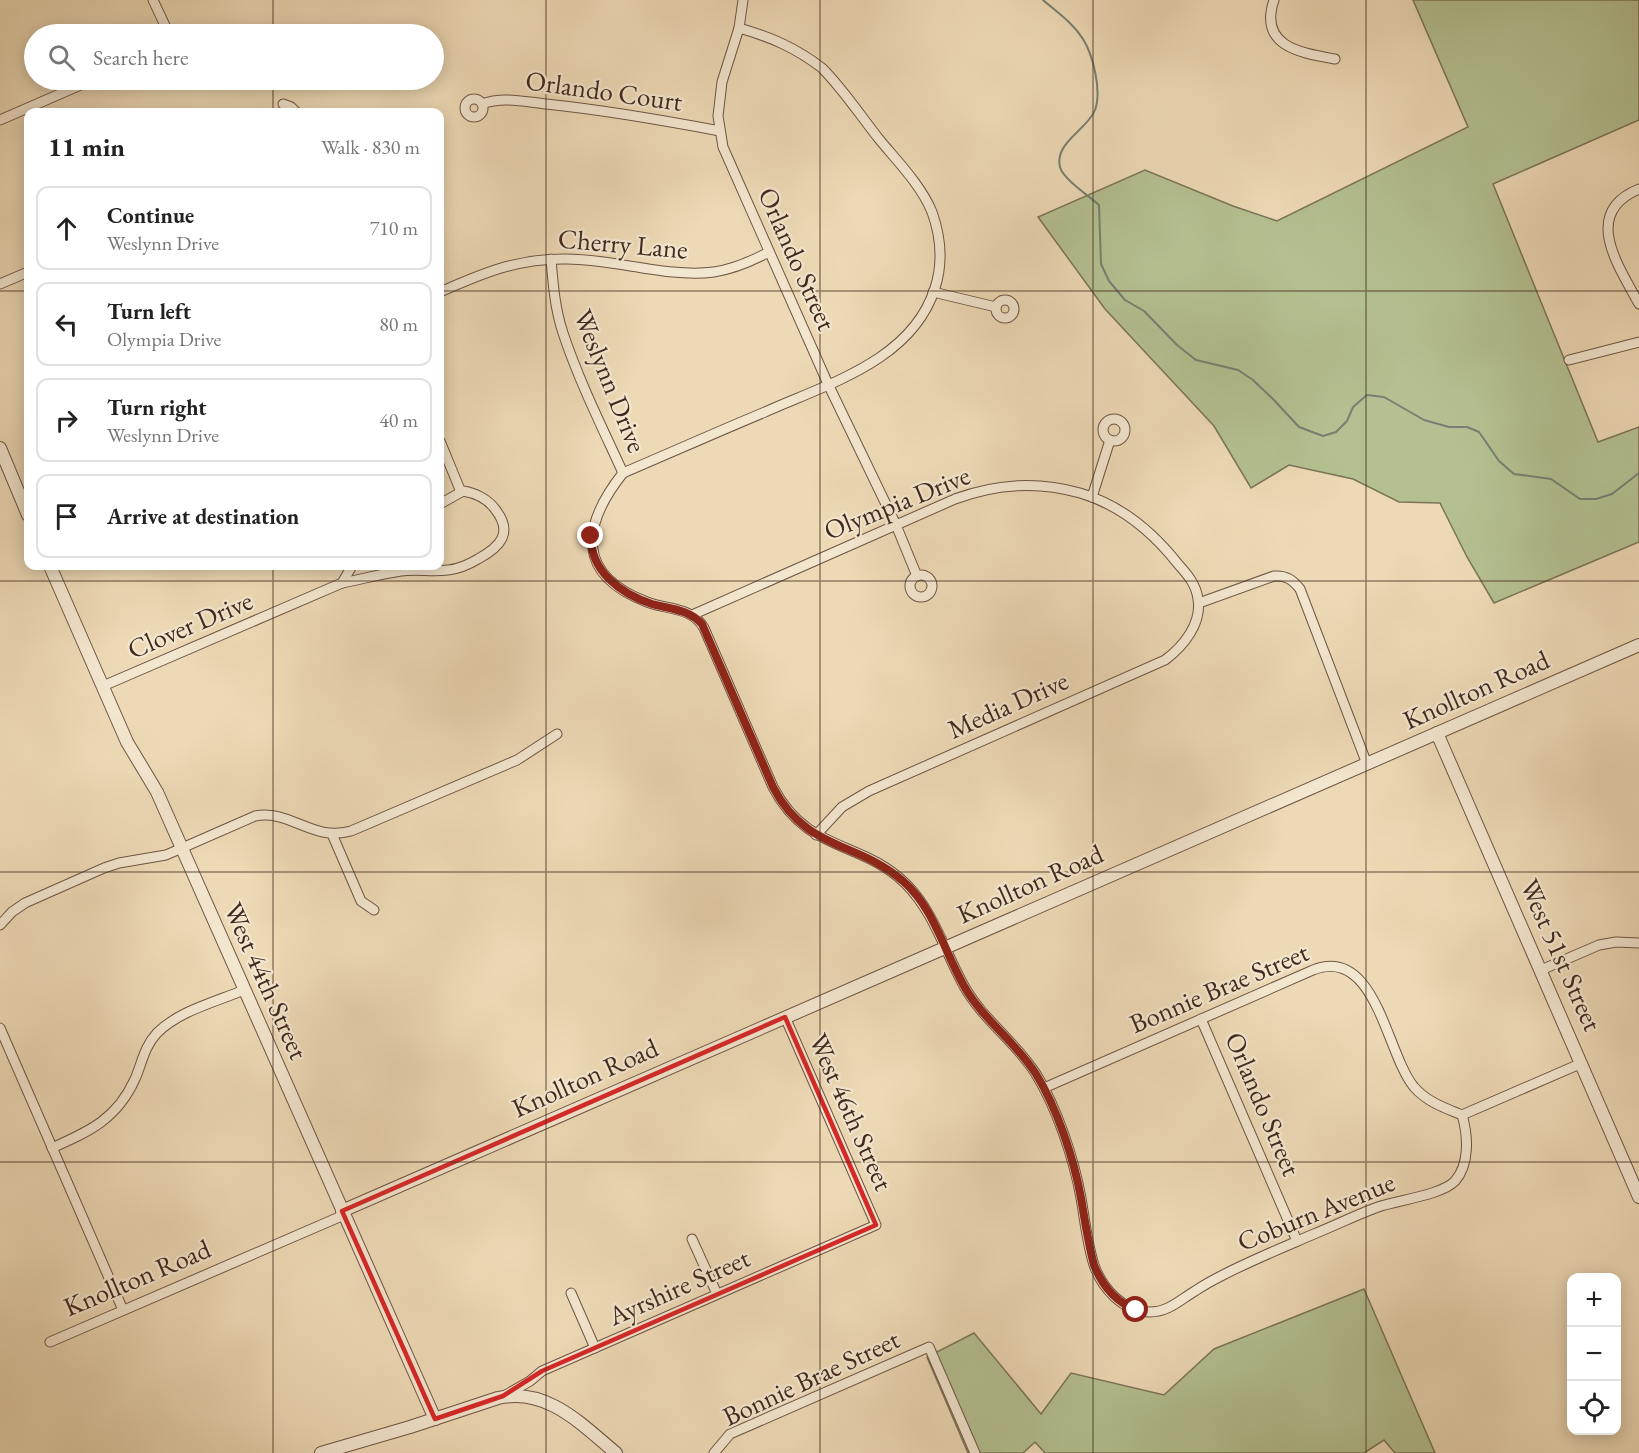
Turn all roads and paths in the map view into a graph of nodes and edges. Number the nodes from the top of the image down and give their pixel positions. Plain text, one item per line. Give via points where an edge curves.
1 (153, 0) edge
2 (743, 0) edge
3 (1274, 0) edge
4 (164, 24) edge
5 (739, 28) junction
6 (1335, 59) dead end
7 (69, 90) edge
8 (283, 104) dead end
9 (482, 104) dead end
10 (28, 108) edge
11 (292, 108) edge
12 (24, 110) edge
13 (0, 120) edge
14 (720, 131) junction
15 (1639, 189) edge
16 (770, 252) junction
17 (551, 260) junction
18 (24, 274) edge
19 (0, 284) edge
20 (444, 290) edge
21 (933, 292) junction
22 (1639, 304) edge
23 (996, 308) dead end
24 (1639, 342) edge
25 (1569, 360) dead end
26 (828, 384) junction
27 (1110, 440) dead end
28 (0, 448) edge
29 (444, 451) edge
30 (623, 473) junction
31 (461, 492) junction
32 (1092, 497) junction
33 (444, 502) edge
34 (24, 505) edge
35 (896, 525) junction
36 (444, 569) edge
37 (52, 570) edge
38 (350, 570) edge
39 (428, 570) edge
40 (917, 576) dead end
41 (342, 583) junction
42 (1199, 603) junction
43 (692, 615) junction
44 (1639, 645) edge
45 (103, 686) junction
46 (1437, 733) junction
47 (557, 734) dead end
48 (1367, 764) junction
49 (332, 834) junction
50 (816, 835) junction
51 (181, 848) junction
52 (374, 910) dead end
53 (0, 925) edge
54 (1639, 943) edge
55 (944, 948) junction
56 (1541, 970) junction
57 (244, 990) junction
58 (785, 1017) junction
59 (1201, 1019) junction
60 (0, 1028) edge
61 (1582, 1063) junction
62 (1044, 1088) junction
63 (1462, 1115) junction
64 (52, 1148) junction
65 (1639, 1197) edge
66 (343, 1213) junction
67 (876, 1225) joint
68 (692, 1239) dead end
69 (1297, 1241) junction
70 (571, 1293) dead end
71 (717, 1294) junction
72 (123, 1310) junction
73 (50, 1342) dead end
74 (595, 1348) junction
75 (503, 1396) junction
76 (435, 1419) junction
77 (321, 1453) edge
78 (616, 1453) edge
79 (714, 1453) edge
80 (975, 1453) edge

1 - 4 street
2 - 5 street, Orlando Street
3 - 6 street via 1272,25 1283,44 1299,52
5 - 14 street, Orlando Street via 722,82
5 - 21 street via 782,42 822,68 915,184 929,205 939,240 940,263
7 - 10 street
8 - 11 street
9 - 14 street, Orlando Court via 507,100 572,106
12 - 13 street
14 - 16 street, Orlando Street via 726,156
15 - 22 street via 1617,204 1607,233 1610,248
16 - 17 street, Cherry Lane via 734,267 700,273 601,261
16 - 26 street, Orlando Street
17 - 20 street, Cherry Lane via 488,271
17 - 30 street, Weslynn Drive via 562,331
18 - 19 street
21 - 23 street
21 - 26 street via 919,320 895,346 869,365
24 - 25 street
26 - 30 street
26 - 35 street, Orlando Street
27 - 32 street
28 - 34 street
29 - 31 street
30 - 43 street, Weslynn Drive via 605,501 591,536 594,559 608,578 626,592
31 - 33 street
31 - 36 street, Clover Drive via 489,502 497,511 504,533 495,550 466,566
32 - 35 street, Olympia Drive via 1046,486 1005,486 962,497
32 - 42 street, Olympia Drive via 1120,510 1154,535 1192,581
35 - 40 street, Orlando Street
35 - 43 street, Olympia Drive
37 - 45 street, West 44th Street
38 - 41 street
39 - 41 street, Clover Drive
41 - 45 street, Clover Drive
42 - 48 street via 1274,576 1285,576 1295,582
42 - 50 street, Media Drive via 1187,638 1159,664 869,790 842,807
43 - 50 street via 704,628 777,794 798,821
44 - 46 street, Knollton Road
45 - 51 street, West 44th Street
46 - 48 street, Knollton Road
46 - 56 street, West 51st Street
47 - 49 street via 517,760 351,831
48 - 55 street, Knollton Road
49 - 51 street via 281,817 262,815
49 - 52 street via 361,901
50 - 55 street via 878,864 902,881 928,912
51 - 53 street via 160,857 104,868 25,903
51 - 57 street, West 44th Street
54 - 56 street via 1604,944
55 - 58 street, Knollton Road
55 - 62 street via 973,1000 1021,1053
56 - 61 street, West 51st Street
57 - 64 street via 164,1027 148,1045 131,1087 112,1114 91,1130
57 - 66 street, West 44th Street
58 - 66 street, Knollton Road
58 - 67 street, West 46th Street
59 - 62 street, Bonnie Brae Street
59 - 63 street, Bonnie Brae Street via 1317,968 1346,969 1366,986 1414,1087 1432,1102
59 - 69 street, Orlando Street
60 - 64 street
61 - 63 street
61 - 65 street, West 51st Street
62 - 69 street, Coburn Avenue via 1076,1178 1094,1265 1112,1294 1132,1309 1148,1312 1168,1308 1221,1276
63 - 69 street, Coburn Avenue via 1466,1151 1460,1174 1448,1187 1380,1207
64 - 72 street
66 - 72 street, Knollton Road
66 - 76 street, West 44th Street
67 - 71 street, Ayrshire Street
68 - 71 street
70 - 74 street
71 - 74 street, Ayrshire Street
72 - 73 street, Knollton Road
74 - 75 street, Ayrshire Street via 542,1371
75 - 76 street
75 - 78 street via 546,1401 568,1413
76 - 77 street
79 - 80 street, Bonnie Brae Street via 730,1434 929,1347

